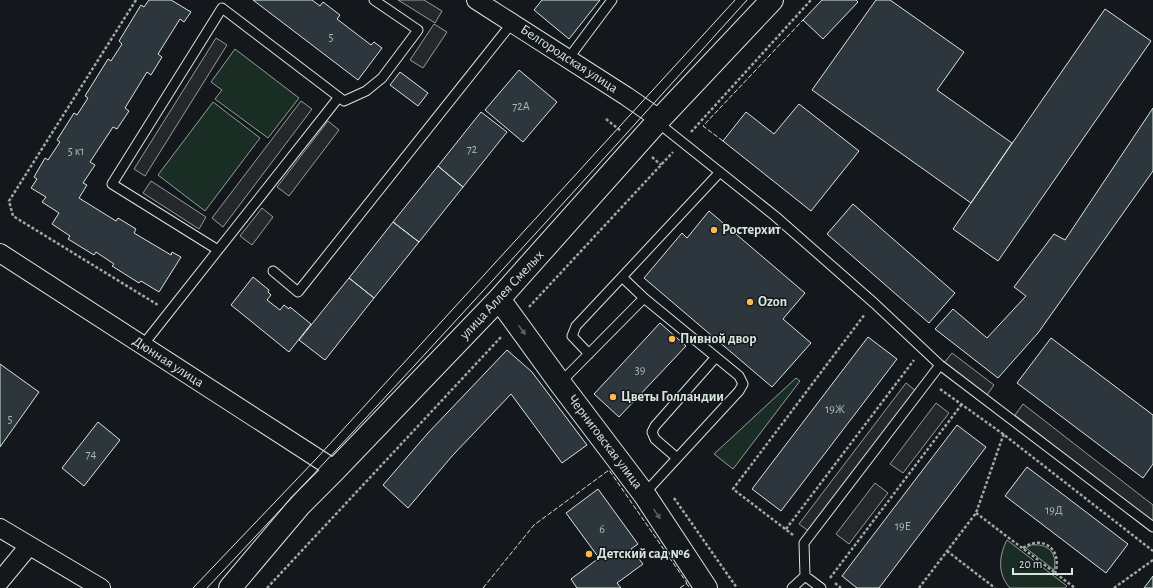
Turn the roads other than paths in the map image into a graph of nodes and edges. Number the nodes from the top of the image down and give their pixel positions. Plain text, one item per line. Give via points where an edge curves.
1 (374, 0) edge
2 (476, 0) edge
3 (612, 0) edge
4 (772, 0) edge
5 (512, 23) junction
6 (568, 59) junction
7 (339, 97) junction
8 (658, 122) junction
9 (720, 172) junction
10 (218, 250) junction
11 (0, 253) edge
12 (273, 271) dead end
13 (622, 277) junction
14 (644, 298) junction
15 (499, 299) junction
16 (143, 345) junction
17 (589, 354) junction
18 (716, 357) junction
19 (940, 365) junction
20 (560, 383) junction
21 (678, 458) junction
22 (334, 471) junction
23 (644, 494) junction
24 (1153, 527) edge
25 (0, 528) edge
26 (29, 546) junction
27 (805, 576) junction
28 (0, 581) edge
29 (101, 588) edge
30 (230, 588) edge
31 (706, 588) edge
32 (792, 588) edge
33 (821, 588) edge

1 - 7 lane via 418,30 382,78 366,91 344,101
2 - 5 street, Белгородская улица
3 - 6 lane
4 - 8 main road, улица Аллея Смелых
5 - 6 street, Белгородская улица
5 - 12 lane via 298,292
6 - 8 street, Белгородская улица via 647,110
7 - 10 lane
7 - 10 lane via 222,8 112,184
8 - 9 lane
8 - 15 main road, улица Аллея Смелых
9 - 13 lane
9 - 19 lane via 775,216
10 - 16 lane
11 - 16 street, Дюнная улица
13 - 14 lane
13 - 17 lane via 576,326 572,336
14 - 17 lane
14 - 18 lane
15 -> 20 main road, Черниговская улица
15 - 22 main road, улица Аллея Смелых
16 - 22 street, Дюнная улица
17 - 20 lane
18 - 21 lane via 652,432 656,439
18 - 21 lane via 739,376 743,384
19 - 24 lane
19 - 27 lane via 804,543
20 - 23 main road, Черниговская улица
21 - 23 lane
22 - 30 main road, улица Аллея Смелых via 300,505
23 -> 31 main road, Черниговская улица
25 - 26 street
26 - 28 street
26 - 29 street
27 - 32 lane
27 - 33 lane

